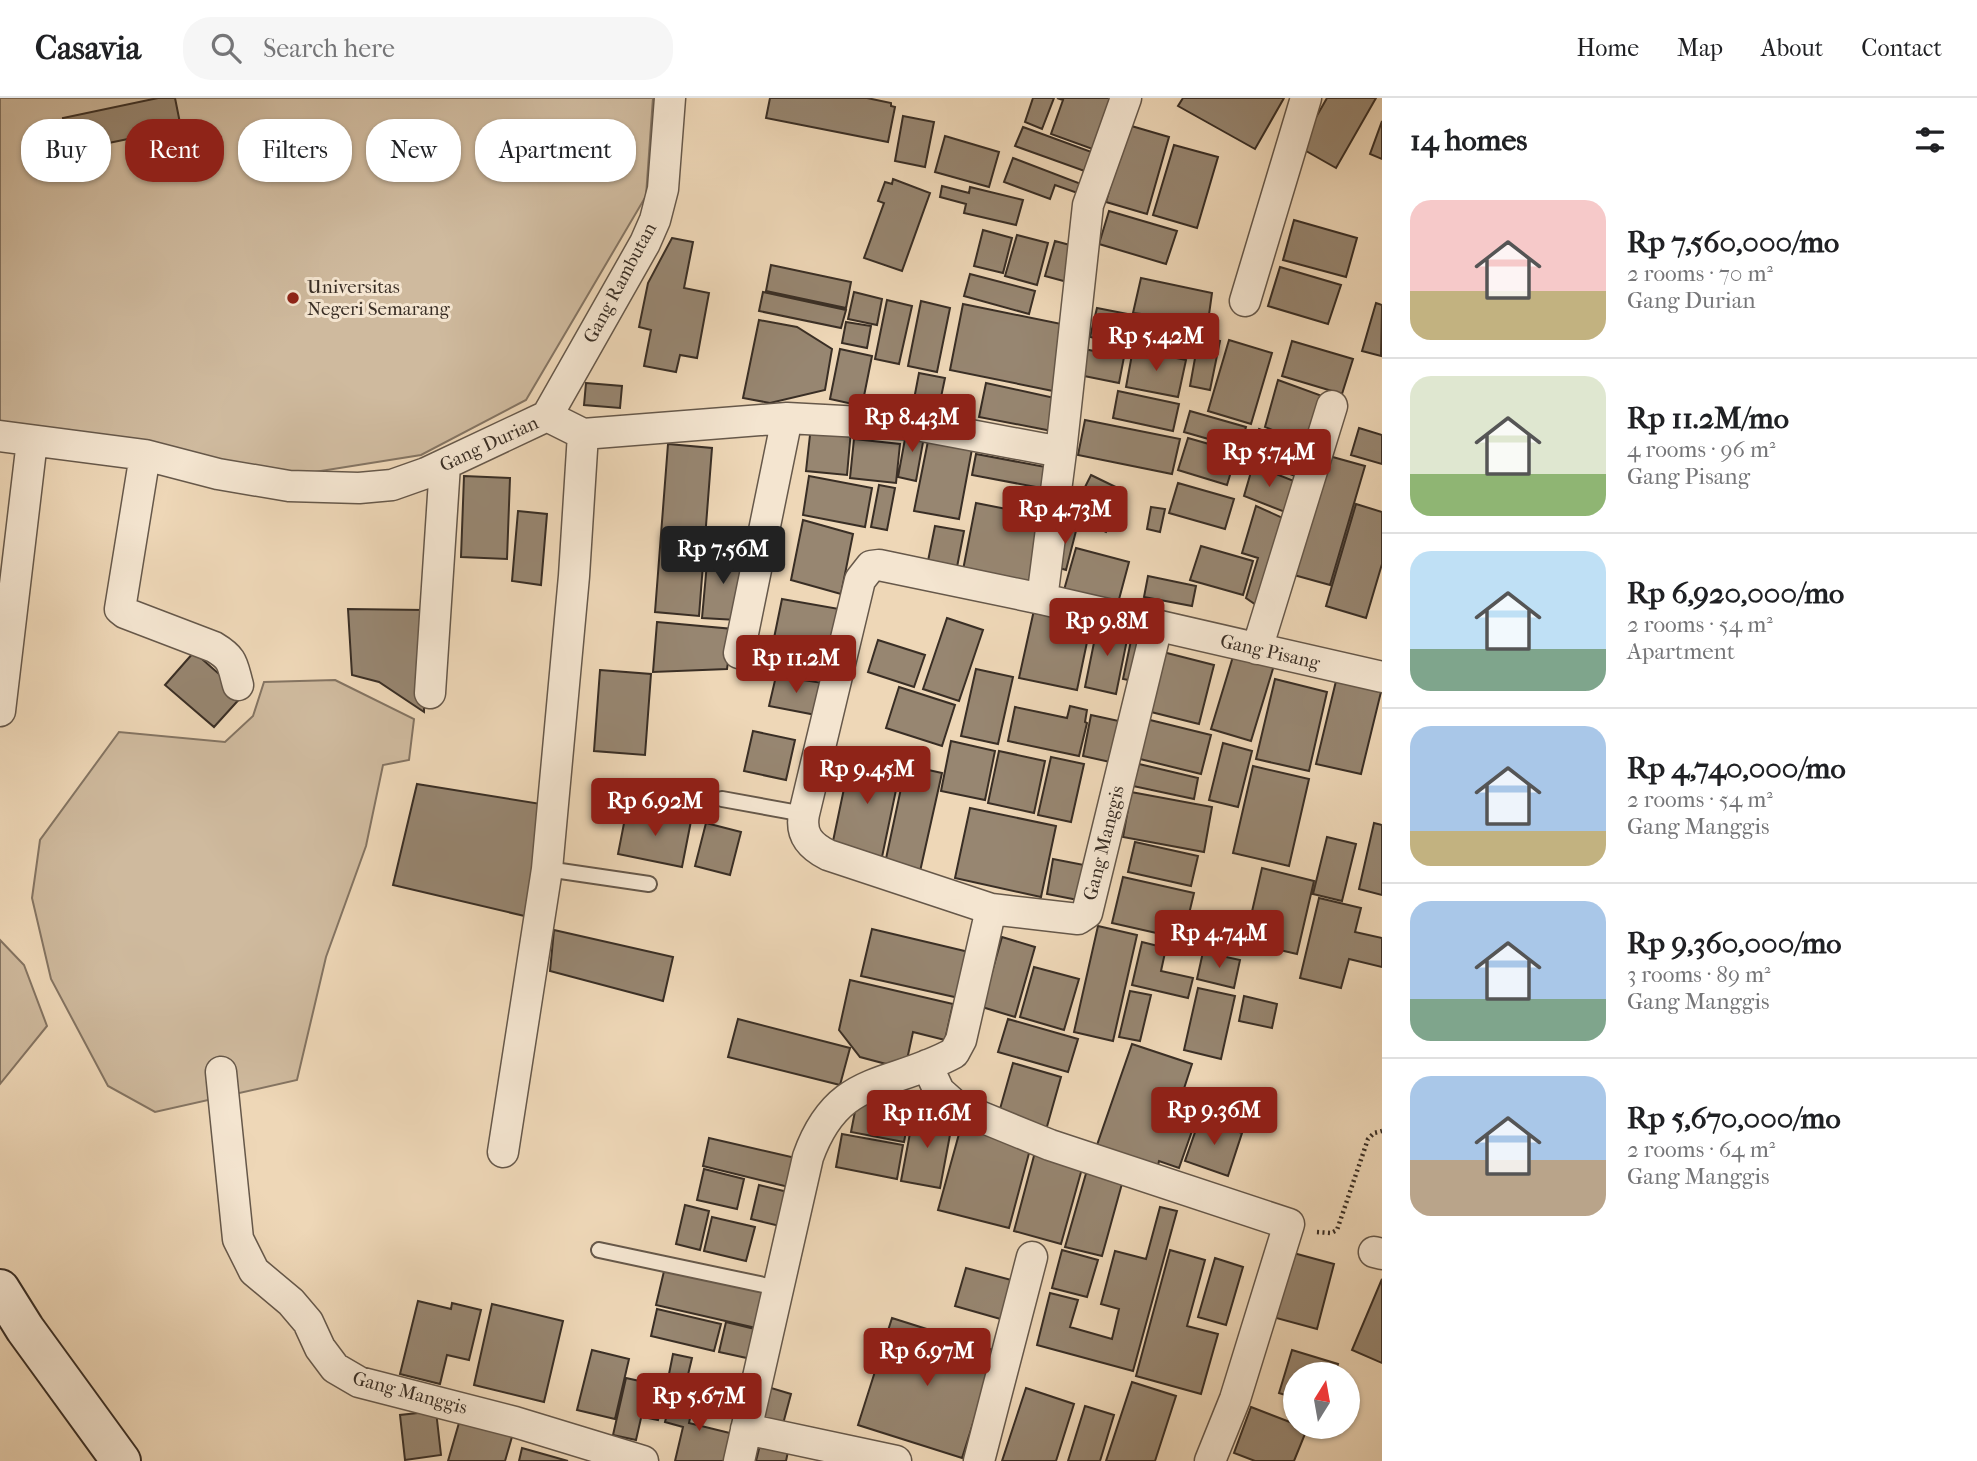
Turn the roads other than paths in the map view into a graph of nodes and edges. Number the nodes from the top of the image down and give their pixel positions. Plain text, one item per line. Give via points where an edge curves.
1 (670, 98) edge
2 (1126, 98) edge
3 (1306, 98) edge
4 (1245, 301) dead end
5 (1332, 406) dead end
6 (547, 416) junction
7 (787, 418) junction
8 (583, 434) junction
9 (0, 436) edge
10 (33, 441) junction
11 (1061, 452) junction
12 (145, 455) junction
13 (445, 465) junction
14 (1042, 599) junction
15 (1157, 626) junction
16 (1257, 649) junction
17 (740, 653) dead end
18 (1382, 677) edge
19 (238, 685) dead end
20 (430, 693) dead end
21 (0, 711) edge
22 (722, 799) dead end
23 (804, 814) junction
24 (547, 869) junction
25 (649, 884) dead end
26 (991, 909) junction
27 (927, 1065) junction
28 (221, 1072) dead end
29 (503, 1152) dead end
30 (599, 1250) dead end
31 (1032, 1257) dead end
32 (778, 1288) junction
33 (0, 1289) edge
34 (746, 1429) junction
35 (121, 1461) edge
36 (643, 1461) edge
37 (739, 1461) edge
38 (895, 1461) edge
39 (979, 1461) edge
40 (1210, 1461) edge

1 - 6 street, Gang Rambutan via 663,189 655,220
2 - 11 street via 1088,205
3 - 4 street
5 - 16 street
6 - 8 street, Gang Durian
6 - 13 street, Gang Durian
7 - 8 street
7 - 11 street via 917,425
7 - 17 street
8 - 24 street
9 - 10 street, Gang Durian
10 - 12 street, Gang Durian
10 - 21 street
11 - 14 street
12 - 13 street, Gang Durian via 289,486 392,485
12 - 19 street via 120,609 214,647 234,663
13 - 20 street
14 - 15 street, Gang Pisang
14 - 23 street, Gang Pisang via 871,566 860,580
15 - 16 street, Gang Pisang
15 - 26 street, Gang Manggis via 1087,913 1079,919
16 - 18 street, Gang Pisang
22 - 23 lane
23 - 26 street, Gang Manggis via 805,838 815,849
24 - 25 lane
24 - 29 street
26 - 27 street via 961,1040 954,1053
27 - 32 street via 851,1094 829,1114 808,1157
27 - 40 street via 939,1091 957,1107 1051,1146 1289,1224 1235,1399
28 - 36 street, Gang Manggis via 237,1239 254,1271 308,1322 335,1368 359,1382
30 - 32 lane
31 - 39 street
32 - 34 street
33 - 35 main road
34 - 37 street
34 - 38 street

